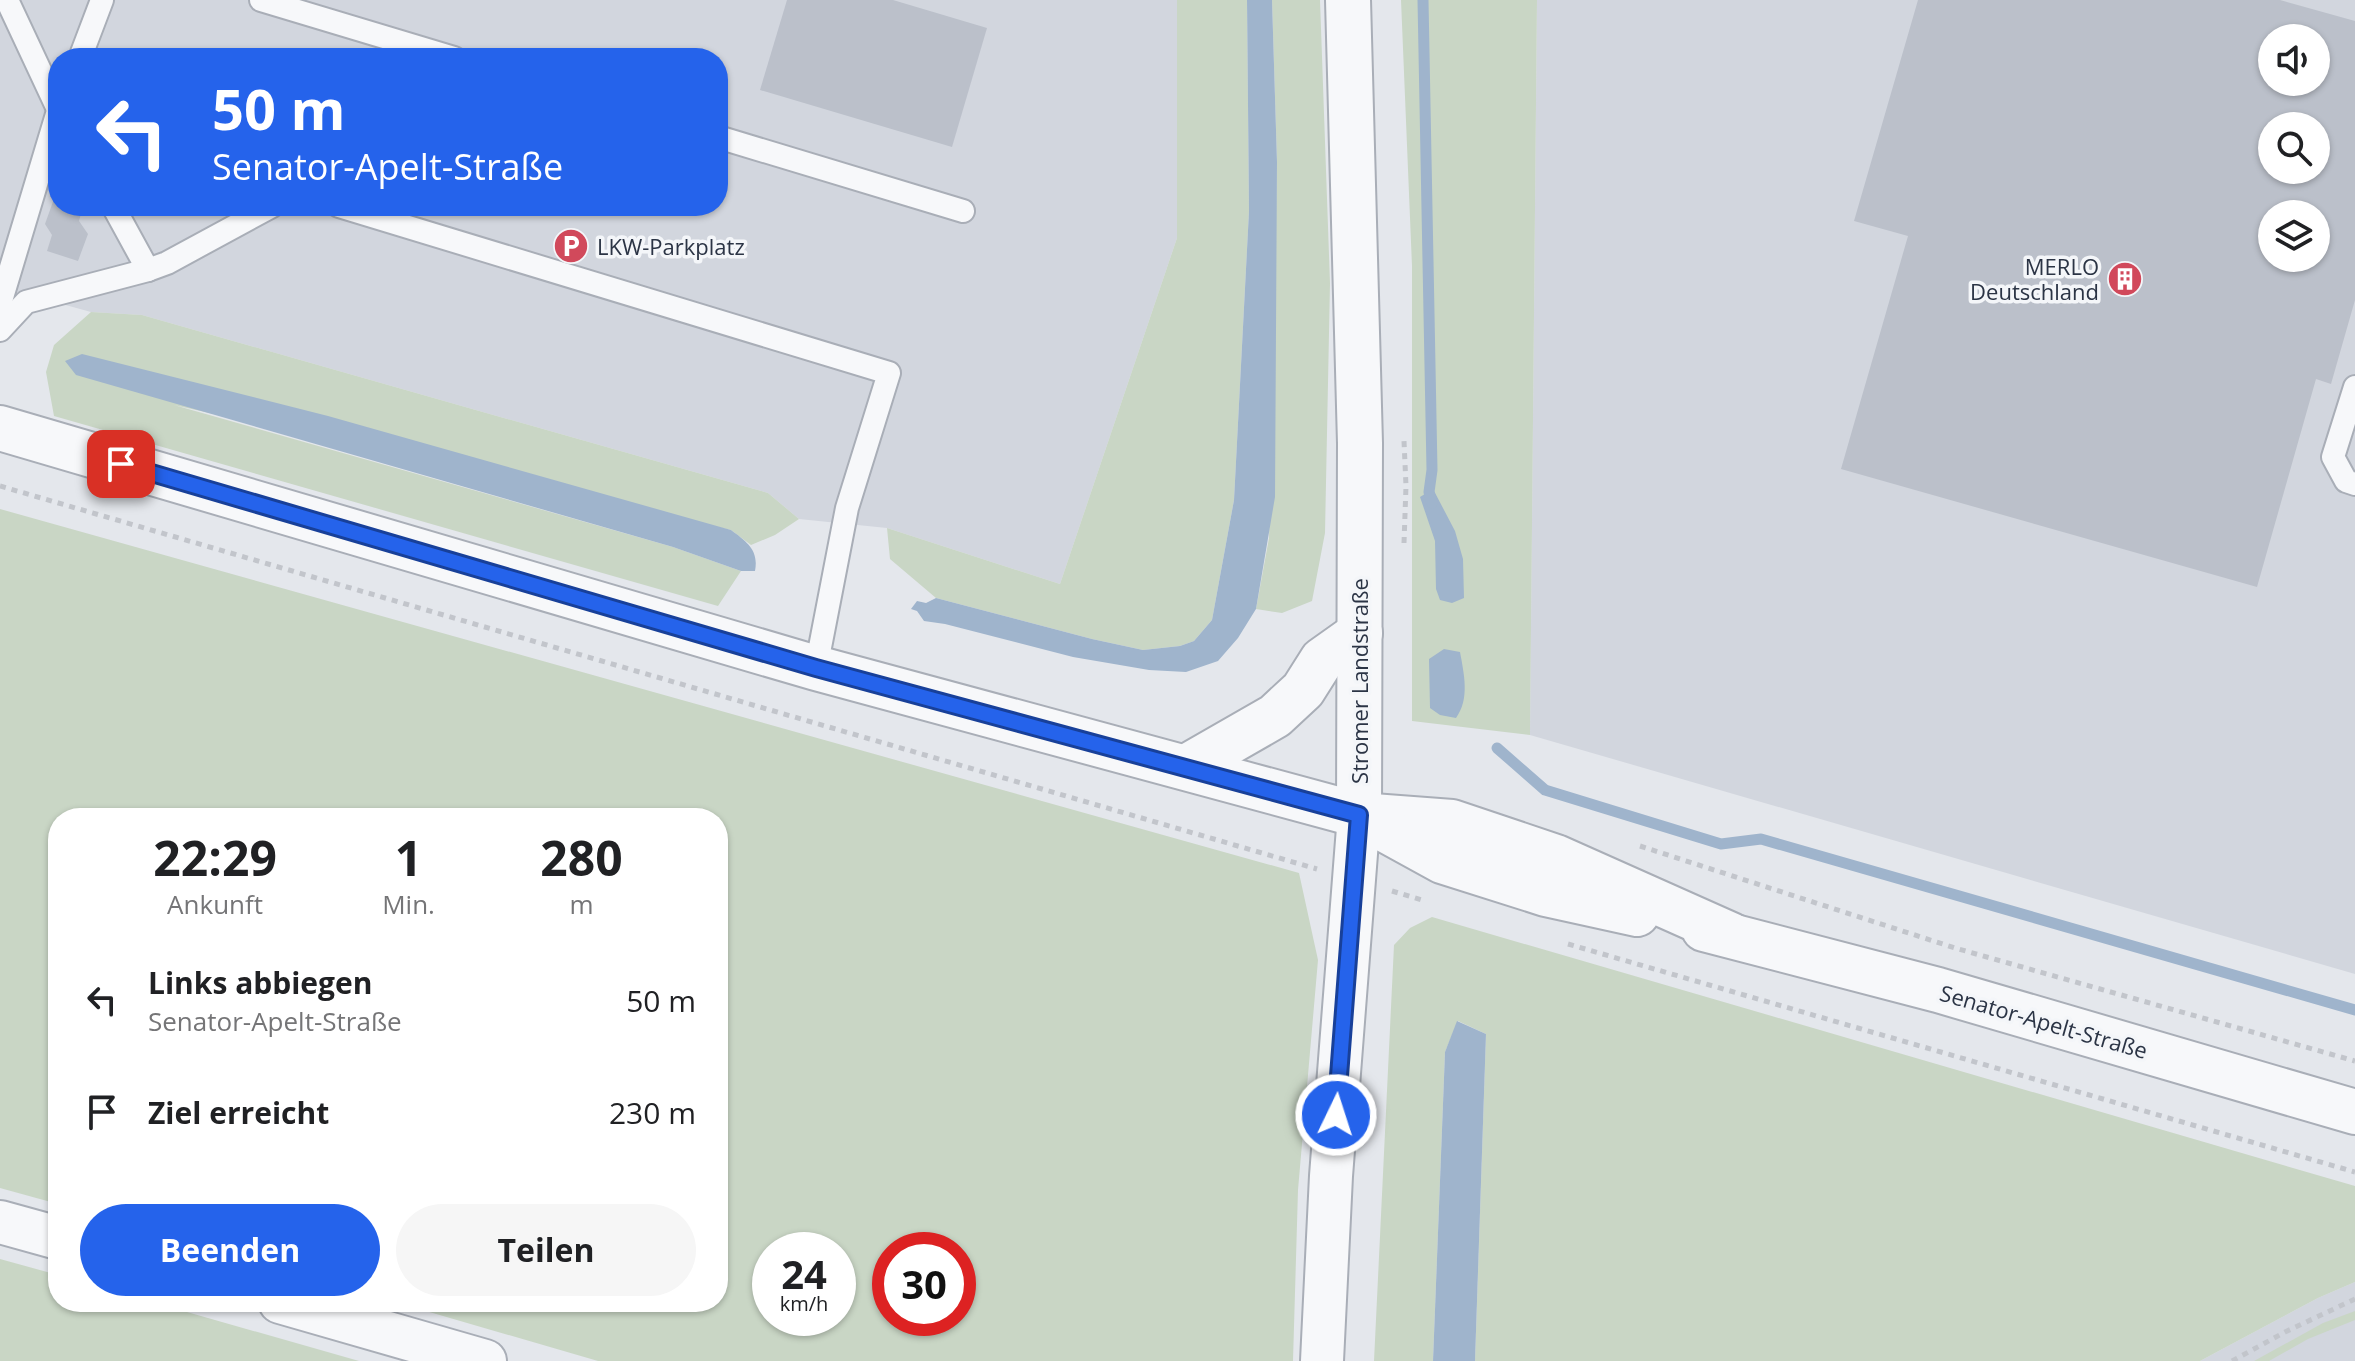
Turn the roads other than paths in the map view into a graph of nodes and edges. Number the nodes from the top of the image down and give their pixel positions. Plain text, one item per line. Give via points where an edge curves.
1 (7, 0) edge
2 (102, 0) edge
3 (261, 0) edge
4 (1348, 0) edge
5 (84, 48) edge
6 (421, 48) edge
7 (48, 88) edge
8 (728, 140) edge
9 (48, 143) edge
10 (963, 211) dead end
11 (118, 216) edge
12 (254, 216) edge
13 (372, 216) edge
14 (148, 270) junction
15 (0, 304) edge
16 (0, 330) edge
17 (2355, 387) edge
18 (0, 428) edge
19 (2355, 484) edge
20 (1360, 633) junction
21 (816, 668) junction
22 (1186, 767) junction
23 (1359, 815) junction
24 (2355, 1112) edge
25 (0, 1222) edge
26 (48, 1235) edge
27 (315, 1312) edge
28 (485, 1361) edge
29 (1322, 1361) edge

1 - 7 lane
2 - 5 lane
3 - 6 lane
4 - 20 street, Stromer Landstraße
8 - 10 lane
9 - 15 lane
11 - 14 lane
12 - 14 lane
13 - 21 lane via 889,373 847,508
14 - 16 lane via 26,302
17 - 19 lane via 2333,457 2346,481
18 - 21 street, Senator-Apelt-Straße
20 - 22 street via 1322,660 1303,690 1275,716
20 - 23 street, Stromer Landstraße
21 - 22 street, Senator-Apelt-Straße
22 - 23 street, Senator-Apelt-Straße
23 - 24 street, Senator-Apelt-Straße via 1442,861 1546,894 1731,935 1938,990
23 - 29 street, Stromer Landstraße
25 - 26 street
27 - 28 street

